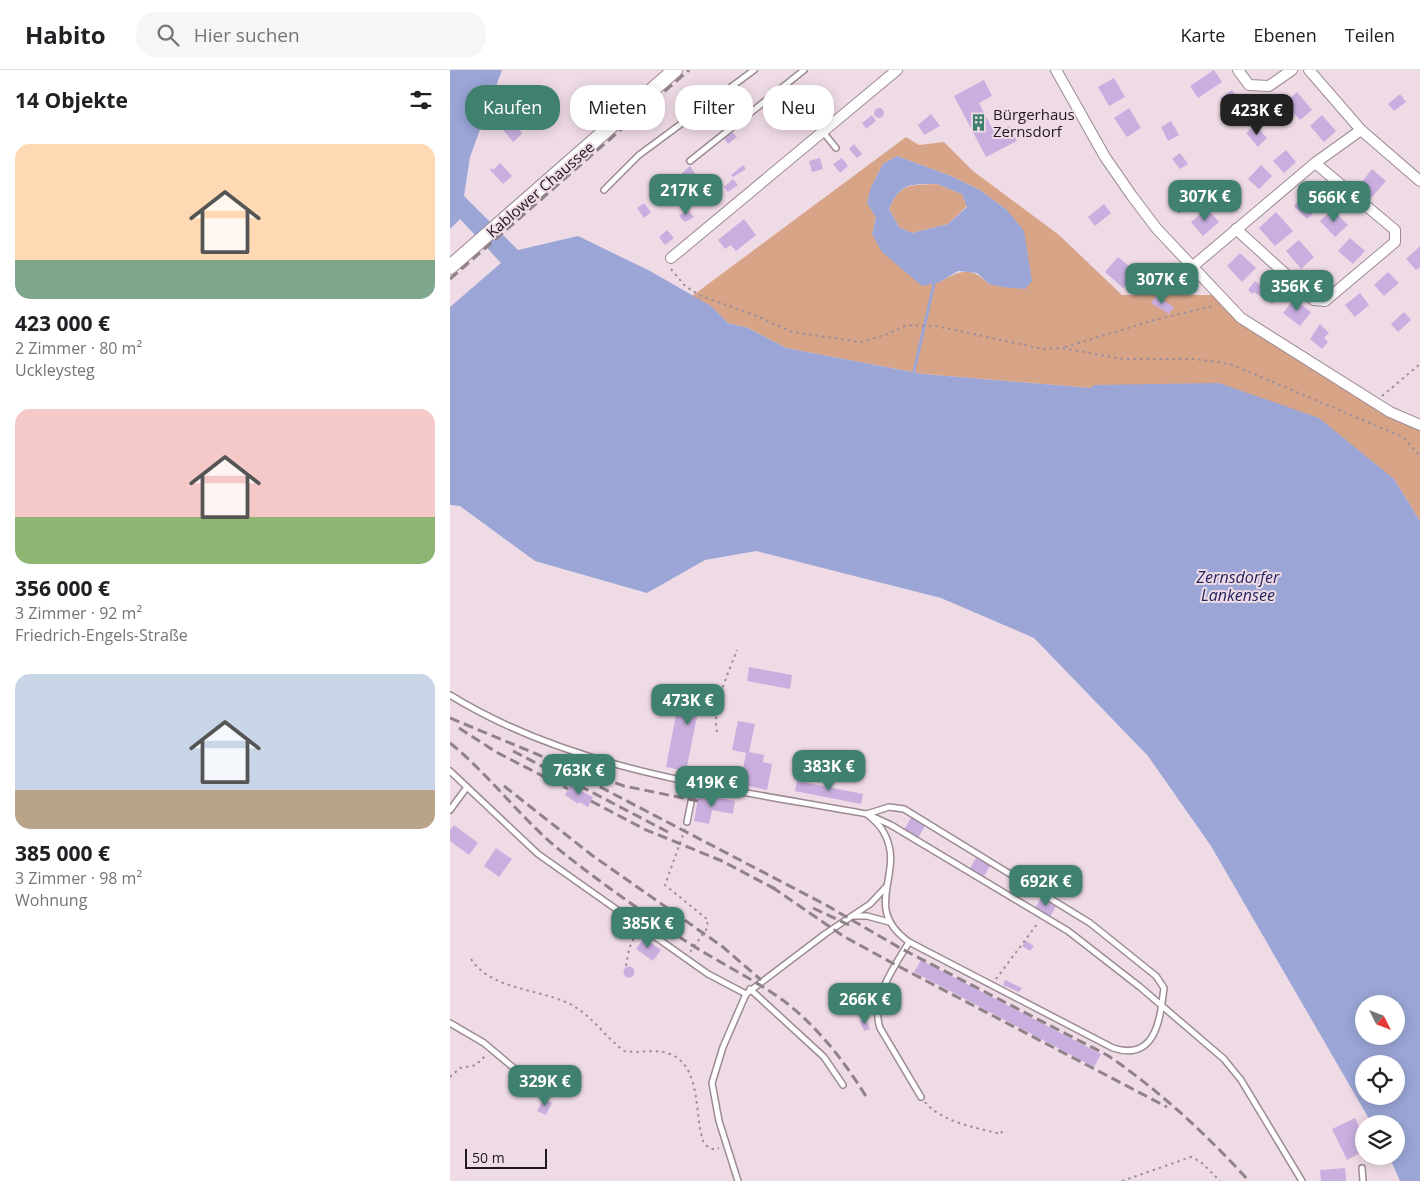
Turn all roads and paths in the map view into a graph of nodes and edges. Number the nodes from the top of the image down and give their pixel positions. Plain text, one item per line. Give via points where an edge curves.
1 (675, 70) edge
2 (754, 70) edge
3 (804, 70) edge
4 (897, 70) edge
5 (1056, 70) edge
6 (1238, 70) edge
7 (1292, 70) edge
8 (1309, 70) edge
9 (1361, 130) junction
10 (823, 132) junction
11 (836, 148) dead end
12 (690, 161) dead end
13 (1315, 163) junction
14 (1420, 181) edge
15 (604, 190) dead end
16 (1236, 229) junction
17 (671, 258) joint
18 (450, 267) edge
19 (1192, 267) junction
20 (1226, 303) junction
21 (1062, 348) junction
22 (1420, 364) edge
23 (1378, 405) junction
24 (1420, 424) edge
25 (1420, 456) edge
26 (738, 650) dead end
27 (450, 695) edge
28 (717, 732) dead end
29 (450, 771) edge
30 (695, 782) junction
31 (467, 788) junction
32 (450, 810) edge
33 (867, 814) junction
34 (687, 822) joint
35 (888, 884) junction
36 (852, 916) junction
37 (1043, 917) junction
38 (889, 922) junction
39 (641, 926) junction
40 (909, 942) junction
41 (686, 958) junction
42 (471, 959) dead end
43 (626, 966) dead end
44 (992, 985) junction
45 (750, 989) junction
46 (746, 994) junction
47 (1162, 1006) junction
48 (450, 1023) edge
49 (491, 1049) junction
50 (521, 1074) dead end
51 (450, 1077) edge
52 (843, 1085) dead end
53 (921, 1097) joint
54 (1003, 1128) dead end
55 (726, 1146) junction
56 (1362, 1168) dead end
57 (738, 1181) edge
58 (1122, 1181) edge
59 (1220, 1181) edge
60 (1302, 1181) edge
61 (1363, 1181) edge

1 - 18 street, Kablower Chaussee
2 - 15 lane via 639,155
3 - 12 lane
4 - 10 street
5 - 19 street via 1132,196
6 - 7 street via 1248,85 1269,86
8 - 9 street
9 - 13 street
9 - 14 street
10 - 11 lane
10 - 17 street
13 - 16 street
13 - 16 street via 1395,230 1394,242 1325,301 1314,300
16 - 19 street
17 - 21 path via 667,264 685,286 701,296 792,332 862,342 907,325 936,326 1043,349
19 - 20 street
20 - 21 path
20 - 23 street via 1241,318
21 - 25 path via 1123,359 1195,359 1230,364 1403,437
22 - 23 path via 1383,394
23 - 24 street
26 - 28 path via 722,694
27 - 30 lane via 500,723 579,754 617,766
29 - 31 lane
30 - 33 lane
30 - 34 lane
31 - 32 lane
31 - 39 lane via 538,854
33 - 35 lane via 884,832 888,845 891,859
33 - 37 lane
33 - 47 lane via 889,807 904,809 1090,923 1156,976 1164,988
34 - 41 path via 665,885 708,920 706,930
35 - 36 lane via 878,897
35 - 38 lane via 885,909
36 - 38 lane
36 - 45 lane
37 - 44 path
37 - 47 lane via 1068,932
38 - 40 lane
39 - 41 lane
39 - 43 path via 629,949
40 - 44 lane
40 - 53 lane via 881,994 876,1017
41 - 46 lane
42 - 55 path via 496,979 569,1004 588,1016 624,1050 671,1054 682,1063 693,1081 707,1147 715,1150
44 - 47 lane via 1123,1051 1142,1047 1151,1039
45 - 46 lane
45 - 52 lane via 824,1057
46 - 55 lane via 712,1082
47 - 60 lane via 1234,1070
48 - 49 lane
49 - 50 lane
49 - 51 path via 476,1065 460,1068
53 - 54 path via 929,1107 946,1117 1001,1134
55 - 57 lane
56 - 61 lane
58 - 59 path via 1191,1158 1201,1162

